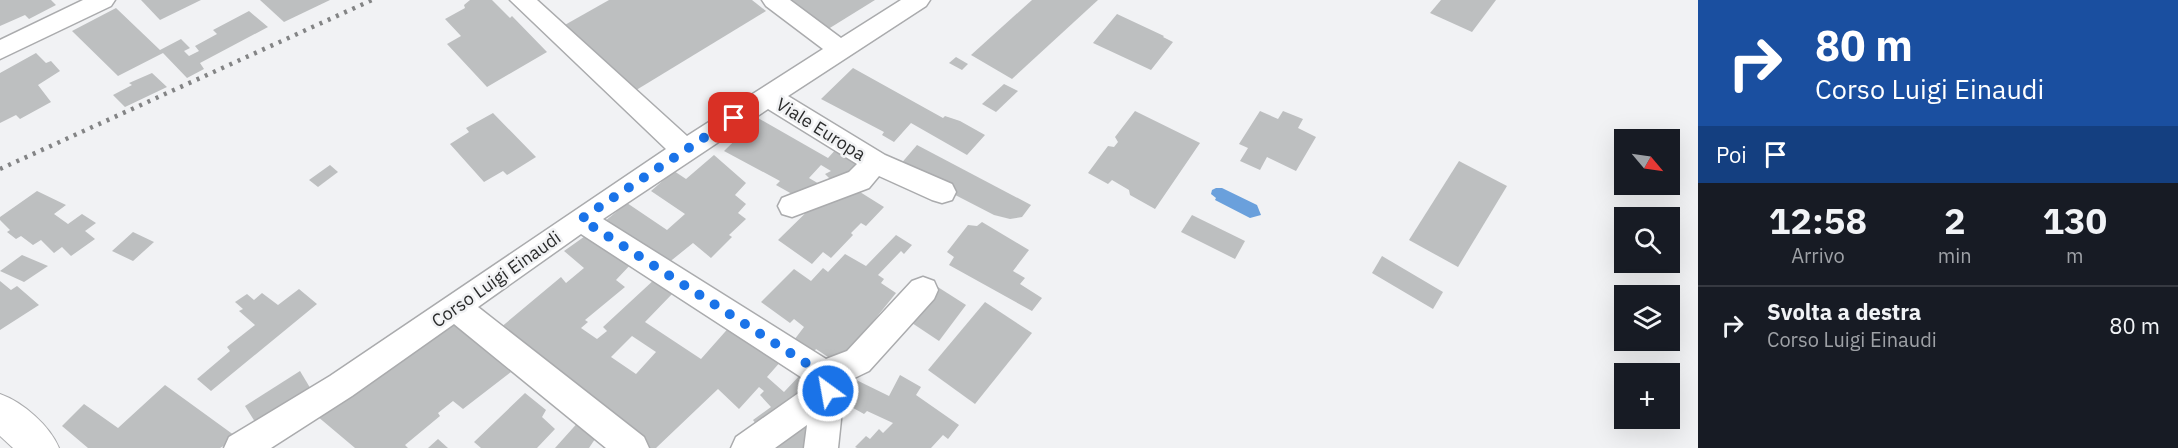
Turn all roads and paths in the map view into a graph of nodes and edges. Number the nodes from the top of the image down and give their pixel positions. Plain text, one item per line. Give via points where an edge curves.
1 (103, 0) edge
2 (522, 0) edge
3 (774, 0) edge
4 (918, 0) edge
5 (840, 49) junction
6 (0, 50) edge
7 (767, 96) junction
8 (685, 150) junction
9 (875, 162) junction
10 (942, 192) dead end
11 (792, 206) dead end
12 (581, 219) junction
13 (924, 290) dead end
14 (456, 308) junction
15 (826, 382) junction
16 (0, 411) edge
17 (40, 448) edge
18 (241, 448) edge
19 (632, 448) edge
20 (748, 448) edge
21 (821, 448) edge

1 - 6 street
2 - 8 street
3 - 5 street
4 - 5 street, Corso Luigi Einaudi
5 - 7 street, Corso Luigi Einaudi
7 - 8 street, Corso Luigi Einaudi
7 - 9 street, Viale Europa
8 - 12 street, Corso Luigi Einaudi
9 - 10 street, Viale Europa
9 - 11 street, Viale Europa via 859,180
12 - 14 street, Corso Luigi Einaudi
12 - 15 street
13 - 15 street via 858,361
14 - 18 street, Corso Luigi Einaudi
14 - 19 street
15 - 20 street
15 - 21 street
16 - 17 main road

